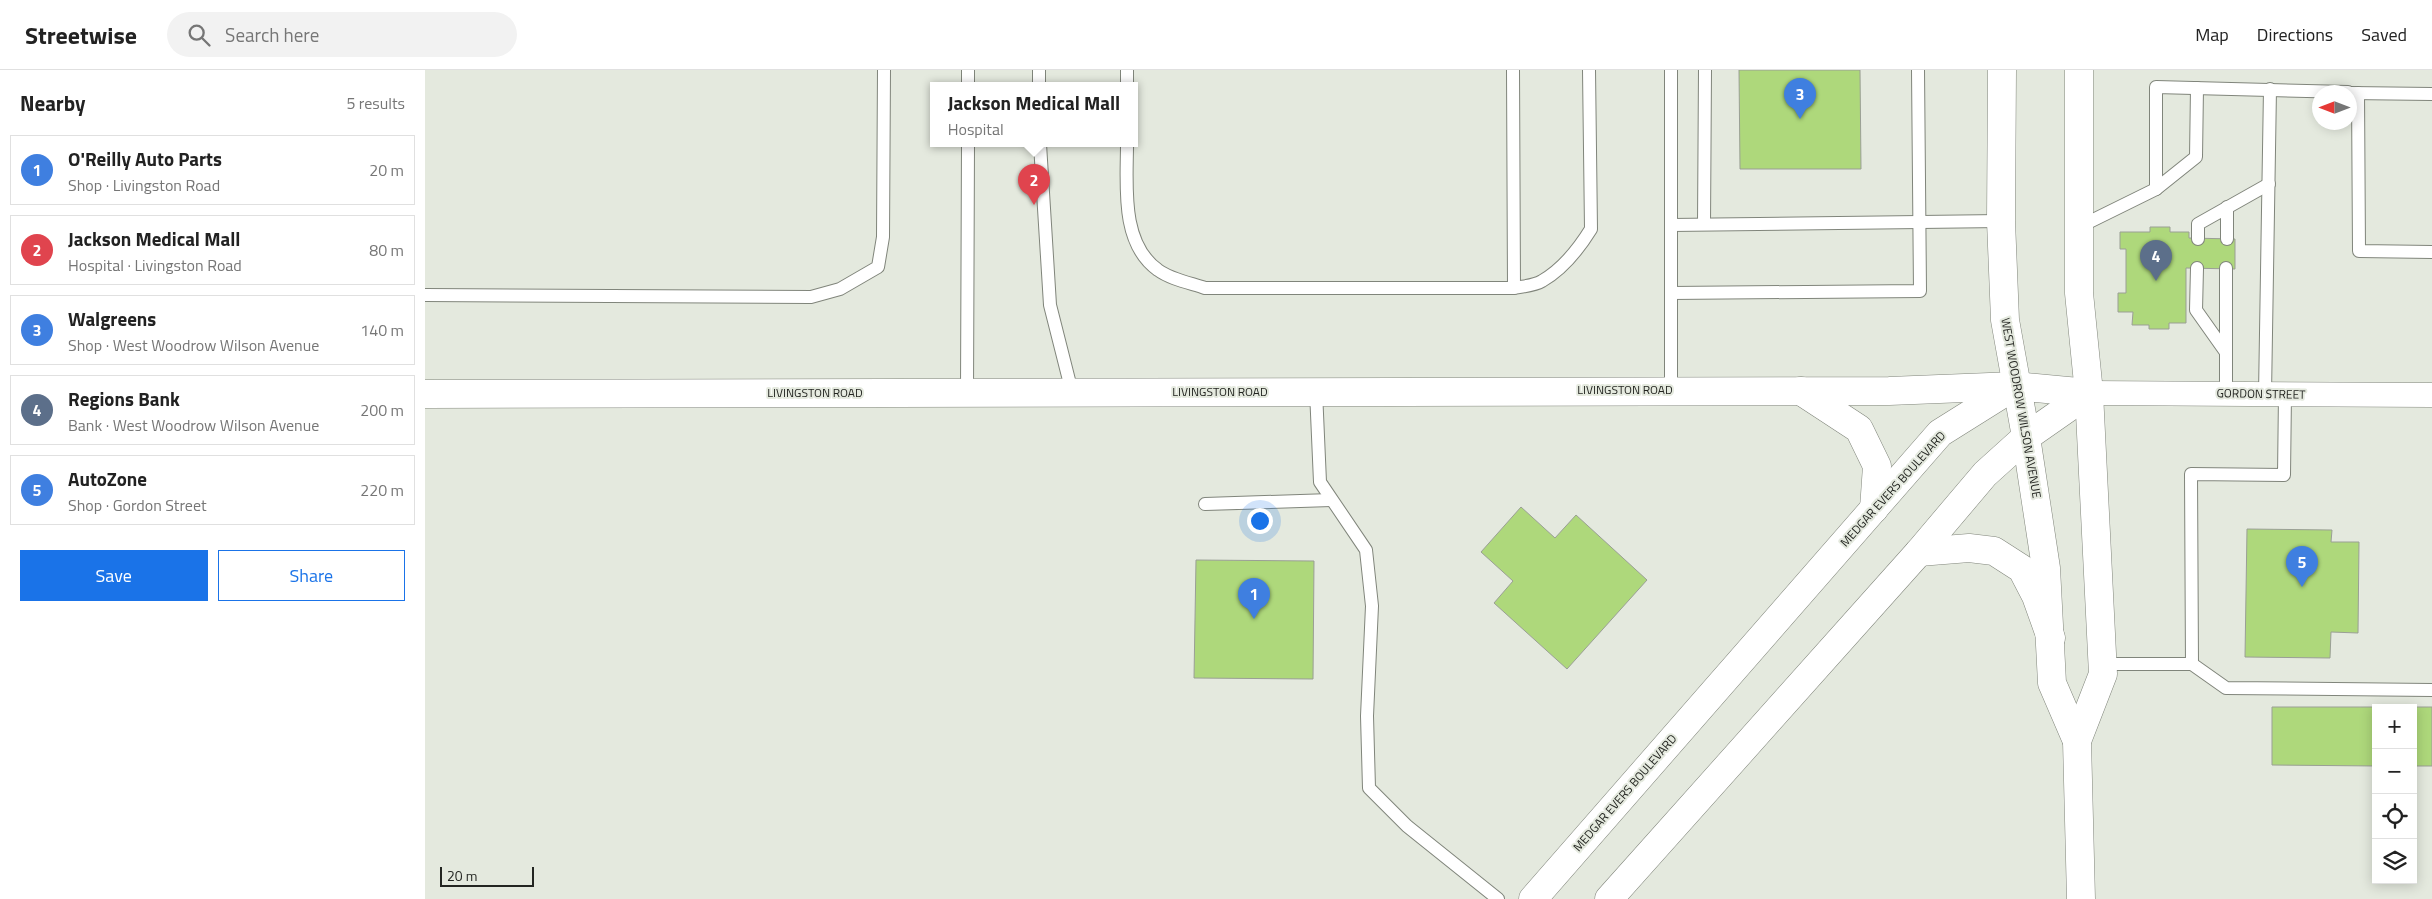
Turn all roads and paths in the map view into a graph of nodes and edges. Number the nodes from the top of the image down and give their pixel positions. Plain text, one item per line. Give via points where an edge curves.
1 (884, 70) edge
2 (1513, 70) edge
3 (1589, 70) edge
4 (1671, 70) edge
5 (1705, 70) edge
6 (1918, 70) edge
7 (2002, 70) edge
8 (2079, 70) edge
9 (2197, 88) junction
10 (2270, 89) junction
11 (2312, 91) edge
12 (2357, 93) edge
13 (2432, 94) edge
14 (2354, 130) edge
15 (968, 147) edge
16 (1040, 147) edge
17 (1127, 147) edge
18 (2269, 184) junction
19 (2156, 189) junction
20 (2227, 207) junction
21 (1919, 221) junction
22 (2001, 221) junction
23 (1704, 224) junction
24 (1671, 225) junction
25 (2079, 227) junction
26 (2198, 239) dead end
27 (2227, 239) dead end
28 (2432, 252) edge
29 (2197, 268) dead end
30 (2226, 268) dead end
31 (1515, 288) junction
32 (1671, 293) junction
33 (425, 295) edge
34 (2225, 352) junction
35 (2015, 386) junction
36 (1671, 390) junction
37 (1317, 391) junction
38 (1801, 391) junction
39 (967, 392) junction
40 (1072, 392) junction
41 (2089, 393) junction
42 (2226, 393) junction
43 (425, 394) edge
44 (2275, 394) junction
45 (2432, 396) edge
46 (2026, 438) junction
47 (1331, 500) junction
48 (1205, 504) dead end
49 (1874, 509) junction
50 (1919, 552) junction
51 (2051, 638) junction
52 (2102, 664) junction
53 (2192, 664) junction
54 (2432, 690) edge
55 (2077, 741) junction
56 (1498, 899) edge
57 (1533, 899) edge
58 (1609, 899) edge
59 (2081, 899) edge

1 - 33 lane via 883,237 878,267 840,289 811,297
2 - 31 lane
3 - 31 lane via 1591,229 1579,250 1560,268 1540,282
4 - 24 lane
5 - 23 lane
6 - 21 lane
7 - 22 main road, WEST WOODROW WILSON AVENUE
8 - 25 main road, WEST WOODROW WILSON AVENUE
9 - 10 lane
9 - 19 lane via 2196,157
9 - 19 lane via 2156,87
10 - 11 lane
10 - 18 lane
12 - 13 lane
14 - 28 lane via 2359,251
15 - 39 lane
16 - 40 lane via 1050,305
17 - 31 lane via 1129,225 1140,249 1158,270 1205,288
18 - 20 lane
18 - 44 lane
19 - 25 lane
20 - 26 lane via 2198,224
20 - 27 lane
21 - 22 lane
21 - 23 lane
21 - 32 lane via 1920,291
22 - 35 main road, WEST WOODROW WILSON AVENUE via 2005,320
23 - 24 lane
24 - 32 lane
25 - 41 main road, WEST WOODROW WILSON AVENUE via 2079,293
29 - 34 lane via 2196,310
30 - 34 lane
32 - 36 lane
34 - 42 lane
35 - 38 main road, LIVINGSTON ROAD
35 - 41 main road
35 - 46 main road, WEST WOODROW WILSON AVENUE
35 - 49 main road, MEDGAR EVERS BOULEVARD via 1940,433
36 - 37 main road, LIVINGSTON ROAD
36 - 38 main road, LIVINGSTON ROAD
37 - 40 main road, LIVINGSTON ROAD
37 - 47 lane via 1319,482
38 - 49 main road via 1859,429 1877,466
39 - 40 main road, LIVINGSTON ROAD
39 - 43 main road, LIVINGSTON ROAD
41 - 42 street, GORDON STREET
41 - 46 main road
41 - 52 main road, WEST WOODROW WILSON AVENUE
42 - 44 street, GORDON STREET
44 - 45 street, GORDON STREET
44 - 53 lane via 2284,475 2191,474
46 - 50 main road via 1985,474
46 - 51 main road, WEST WOODROW WILSON AVENUE via 2046,568
47 - 48 lane
47 - 56 lane via 1366,550 1372,606 1367,716 1369,788 1407,826
49 - 57 main road, MEDGAR EVERS BOULEVARD
50 - 51 main road via 1969,548 1994,551 2022,569
50 - 58 main road
51 - 55 main road, WEST WOODROW WILSON AVENUE via 2052,683
52 - 53 lane
52 - 55 main road, WEST WOODROW WILSON AVENUE via 2103,674
53 - 54 lane via 2226,688
55 - 59 main road, WEST WOODROW WILSON AVENUE

